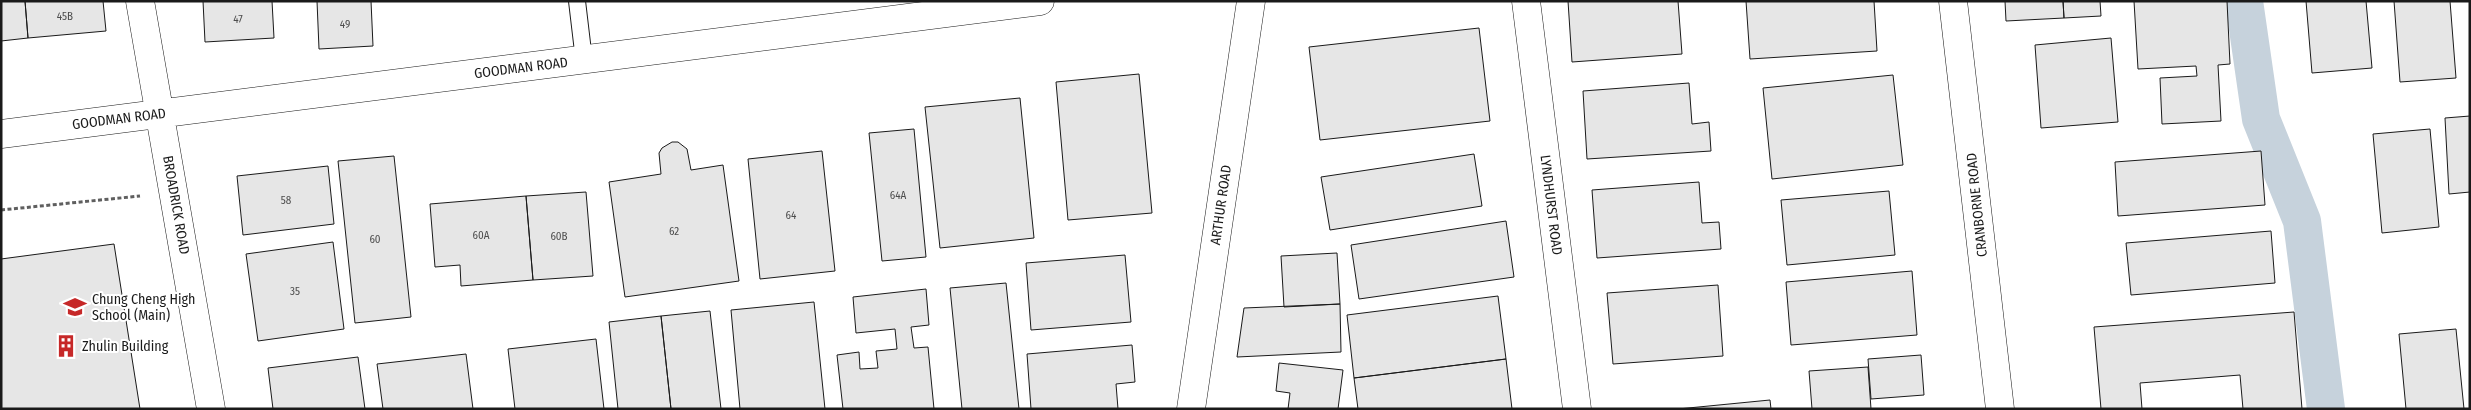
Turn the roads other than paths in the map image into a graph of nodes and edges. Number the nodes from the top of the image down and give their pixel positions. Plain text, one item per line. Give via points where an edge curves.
1 (140, 1) edge
2 (577, 1) edge
3 (1040, 1) edge
4 (1251, 1) edge
5 (1526, 1) edge
6 (1954, 1) edge
7 (584, 60) junction
8 (161, 114) junction
9 (1, 134) edge
10 (211, 409) edge
11 (1191, 409) edge
12 (1577, 409) edge
13 (2000, 409) edge

1 - 8 street, BROADRICK ROAD
2 - 7 lane
3 - 7 street, GOODMAN ROAD
4 - 11 street, ARTHUR ROAD
5 - 12 street, LYNDHURST ROAD
6 - 13 street, CRANBORNE ROAD
7 - 8 street, GOODMAN ROAD
8 - 9 street, GOODMAN ROAD
8 - 10 street, BROADRICK ROAD

